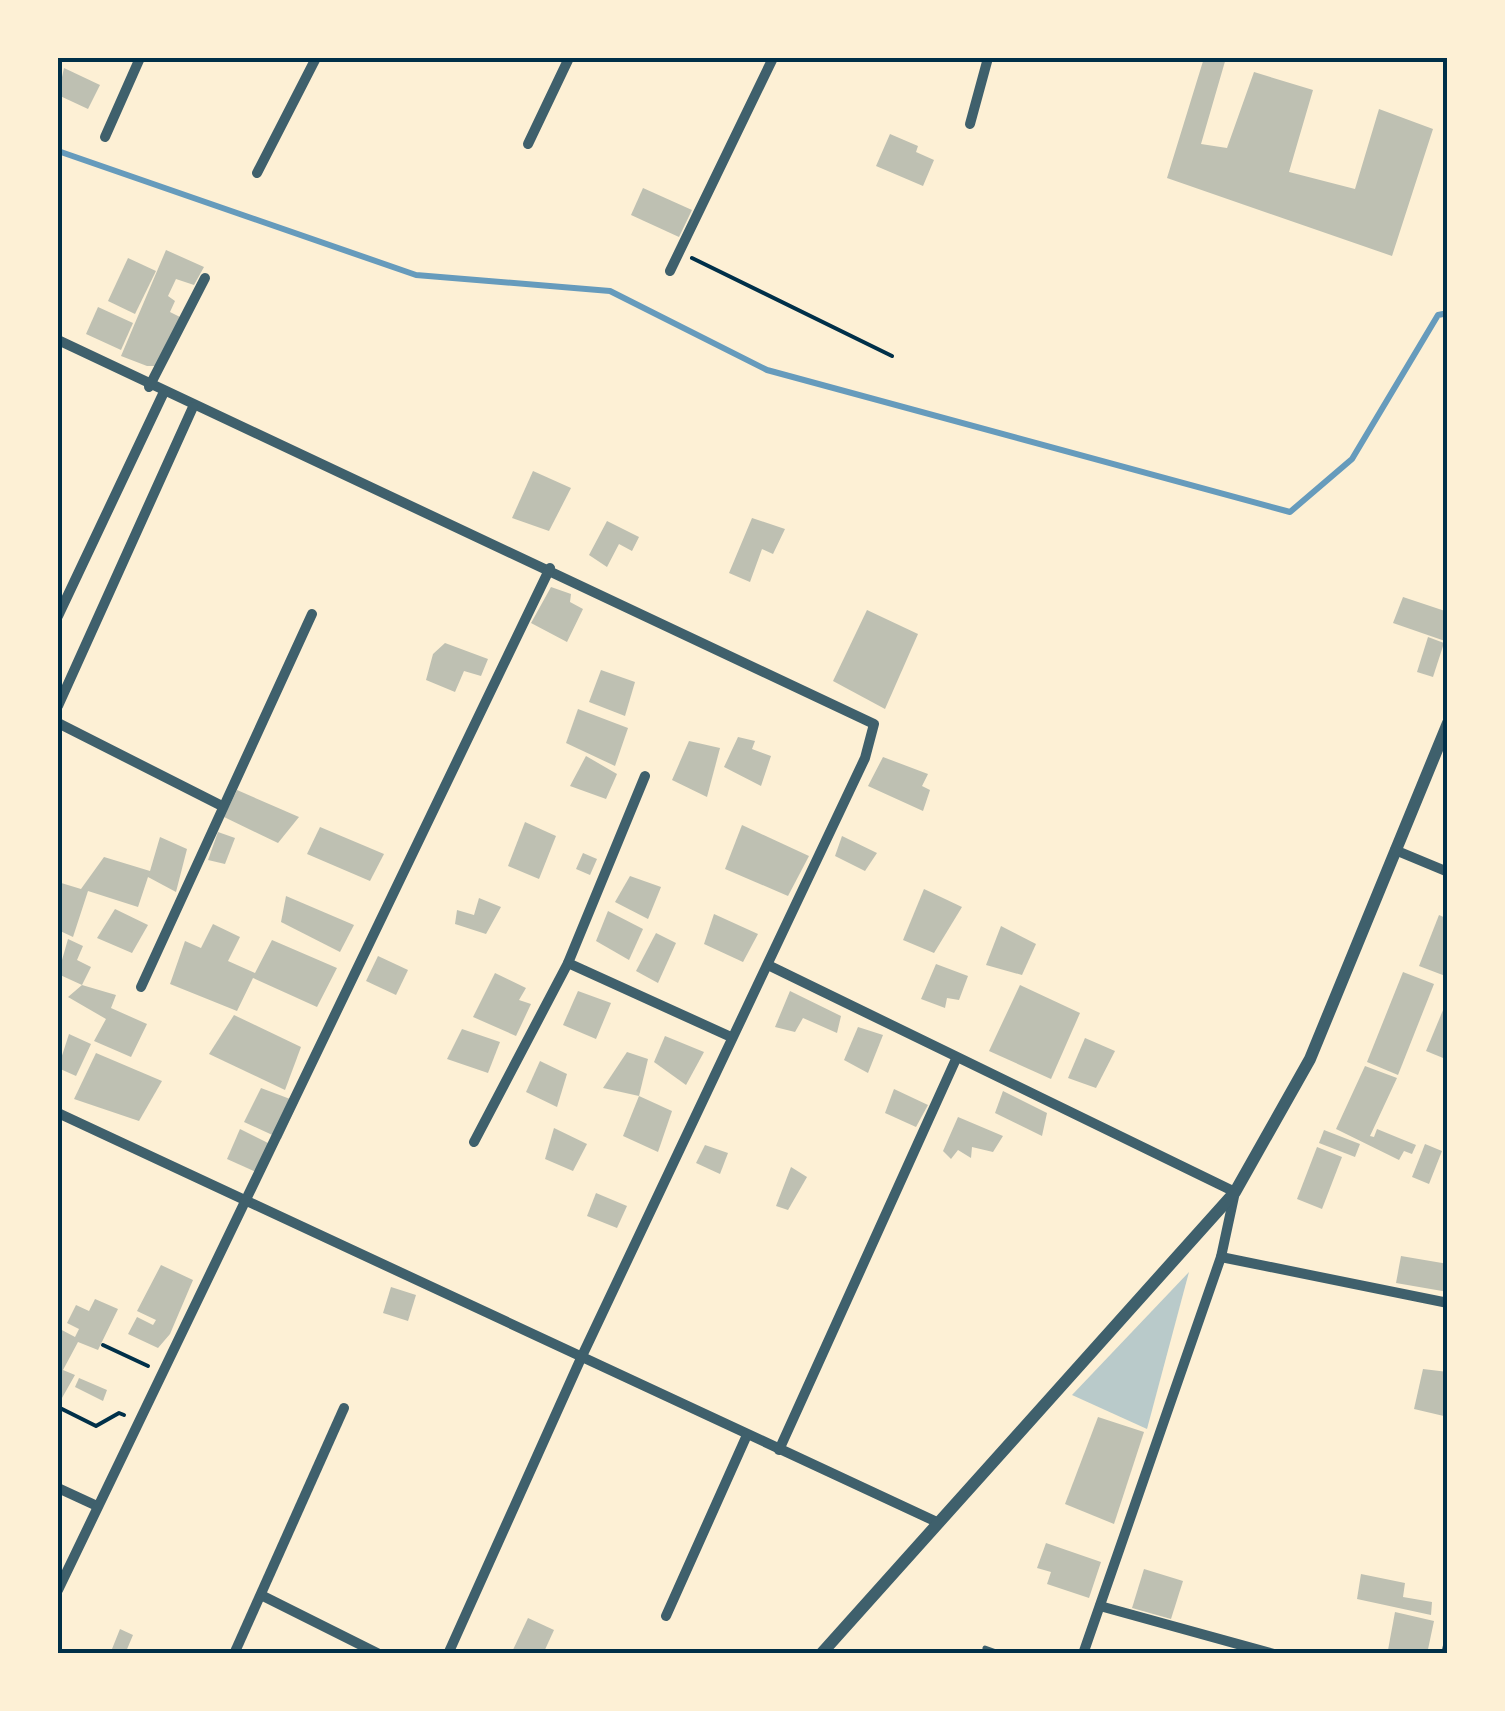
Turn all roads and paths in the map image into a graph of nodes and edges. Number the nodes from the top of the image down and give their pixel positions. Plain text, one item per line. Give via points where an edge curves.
1 (140, 58) edge
2 (316, 58) edge
3 (569, 58) edge
4 (773, 58) edge
5 (988, 58) edge
6 (970, 124) dead end
7 (105, 137) dead end
8 (528, 144) dead end
9 (257, 173) dead end
10 (679, 251) junction
11 (670, 270) dead end
12 (205, 278) dead end
13 (58, 340) edge
14 (892, 356) dead end
15 (149, 387) junction
16 (163, 394) junction
17 (193, 407) junction
18 (550, 568) junction
19 (312, 614) dead end
20 (58, 616) edge
21 (58, 706) edge
22 (58, 723) edge
23 (1448, 723) edge
24 (645, 776) dead end
25 (222, 806) junction
26 (1395, 850) junction
27 (1448, 872) edge
28 (568, 964) junction
29 (768, 965) junction
30 (141, 987) dead end
31 (731, 1038) junction
32 (956, 1059) junction
33 (58, 1113) edge
34 (474, 1142) dead end
35 (1235, 1192) junction
36 (242, 1200) junction
37 (1221, 1257) junction
38 (1448, 1303) edge
39 (103, 1345) dead end
40 (582, 1356) junction
41 (161, 1372) junction
42 (58, 1406) edge
43 (344, 1408) dead end
44 (138, 1421) junction
45 (747, 1435) junction
46 (779, 1450) junction
47 (58, 1488) edge
48 (97, 1506) junction
49 (939, 1523) junction
50 (58, 1590) edge
51 (260, 1595) junction
52 (1100, 1606) junction
53 (666, 1616) dead end
54 (985, 1648) dead end
55 (234, 1654) edge
56 (379, 1654) edge
57 (448, 1654) edge
58 (821, 1654) edge
59 (1002, 1654) edge
60 (1083, 1654) edge
61 (1274, 1654) edge

1 - 7 street
2 - 9 street
3 - 8 street
4 - 10 street
5 - 6 street
10 - 11 street
10 - 14 path
12 - 15 street
13 - 15 street
15 - 16 street
16 - 17 street
16 - 20 street
17 - 18 street
17 - 21 street
18 - 29 street via 874,724 866,758
18 - 36 street
19 - 25 street
22 - 25 street
23 - 26 street
24 - 28 street
25 - 30 street
26 - 27 street
26 - 35 street via 1310,1059
28 - 31 street
28 - 34 street
29 - 31 street
29 - 32 street
31 - 40 street
32 - 35 street
32 - 46 street
33 - 36 street
35 - 37 street
35 - 49 street
36 - 40 street
36 - 41 street
37 - 38 street
37 - 52 street
39 - 41 path
40 - 45 street
40 - 57 street
41 - 44 street
42 - 44 path via 96,1426 119,1413
43 - 51 street
44 - 48 street
45 - 46 street
45 - 53 street
46 - 49 street
47 - 48 street
48 - 50 street
49 - 58 street
51 - 55 street
51 - 56 street
52 - 60 street
52 - 61 street
54 - 59 lane

